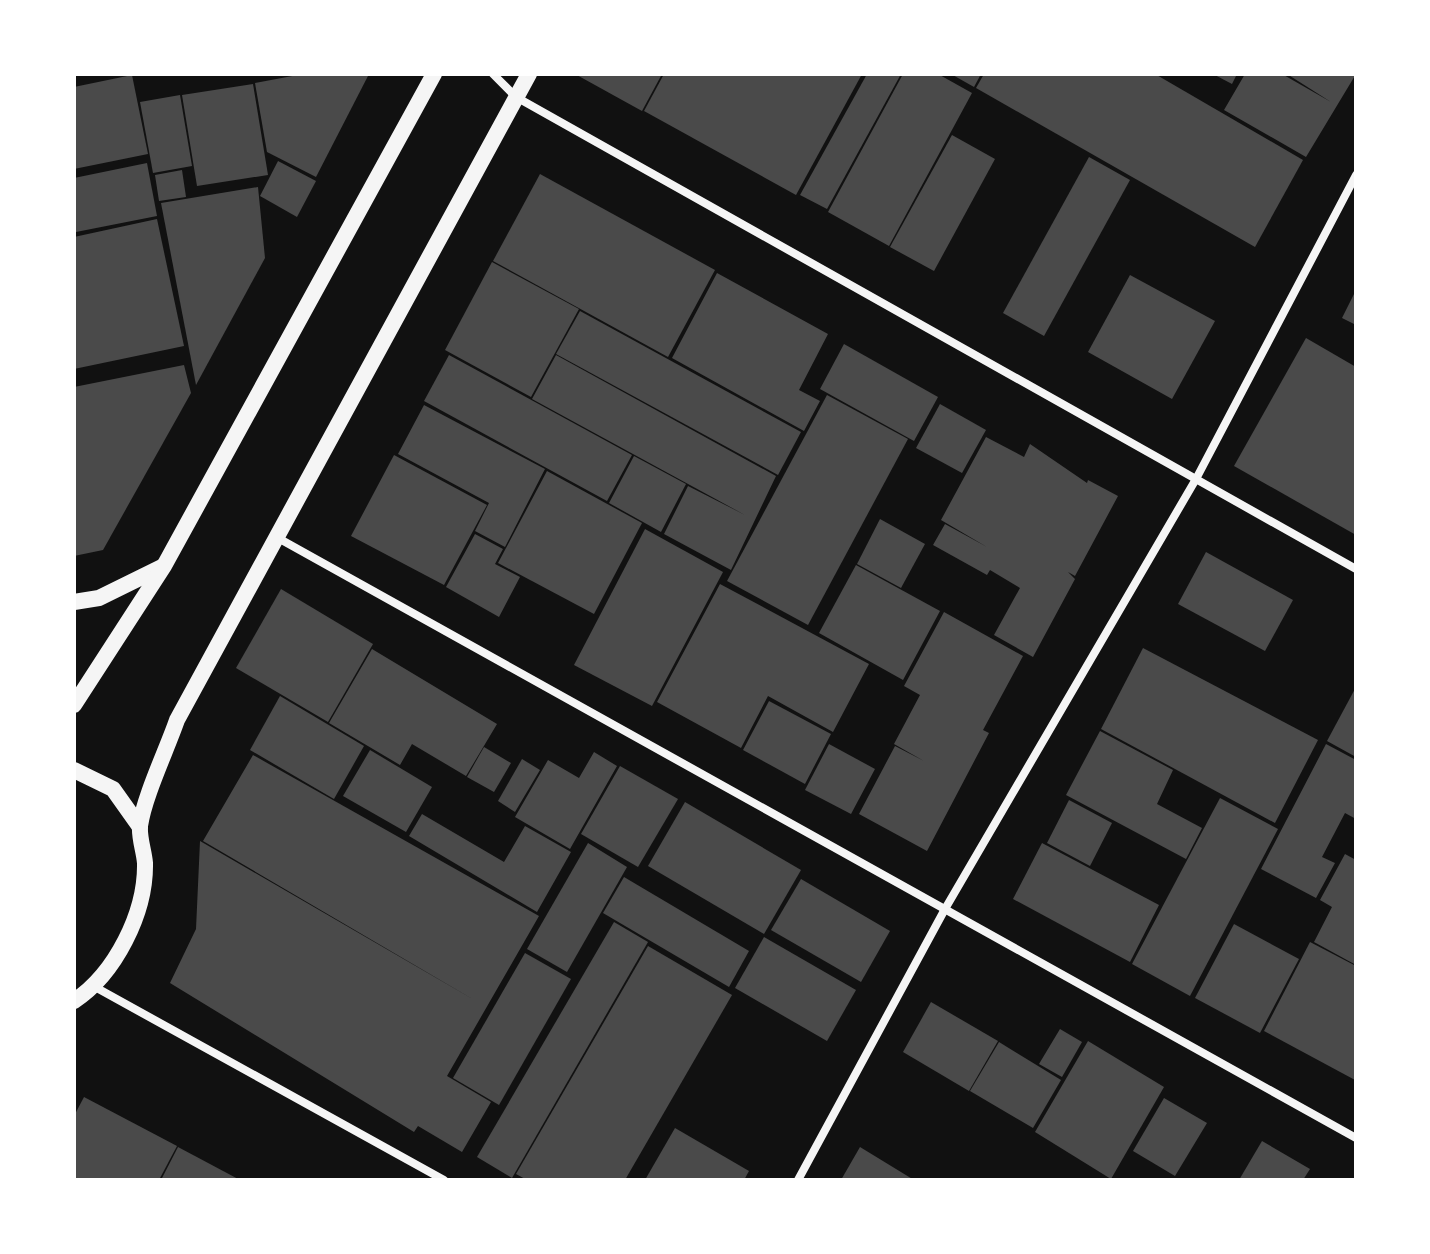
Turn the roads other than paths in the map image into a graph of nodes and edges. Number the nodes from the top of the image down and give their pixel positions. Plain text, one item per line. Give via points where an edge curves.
1 (434, 74) edge
2 (493, 74) edge
3 (529, 74) edge
4 (516, 97) junction
5 (1356, 175) edge
6 (1196, 479) junction
7 (278, 538) junction
8 (164, 566) junction
9 (1356, 569) edge
10 (74, 602) edge
11 (74, 705) edge
12 (74, 770) edge
13 (140, 827) junction
14 (945, 909) junction
15 (95, 987) junction
16 (74, 1001) edge
17 (1356, 1138) edge
18 (444, 1180) edge
19 (798, 1180) edge

1 - 8 main road
2 - 4 street
3 - 4 main road
4 - 6 street
4 - 7 main road
5 - 6 street
6 - 9 street
6 - 14 street
7 - 13 main road via 177,720
7 - 14 street
8 - 10 main road via 99,598
8 - 11 main road
12 - 13 main road via 113,789
13 - 15 main road via 145,864 139,904 123,946
14 - 17 street
14 - 19 street
15 - 16 main road
15 - 18 street

